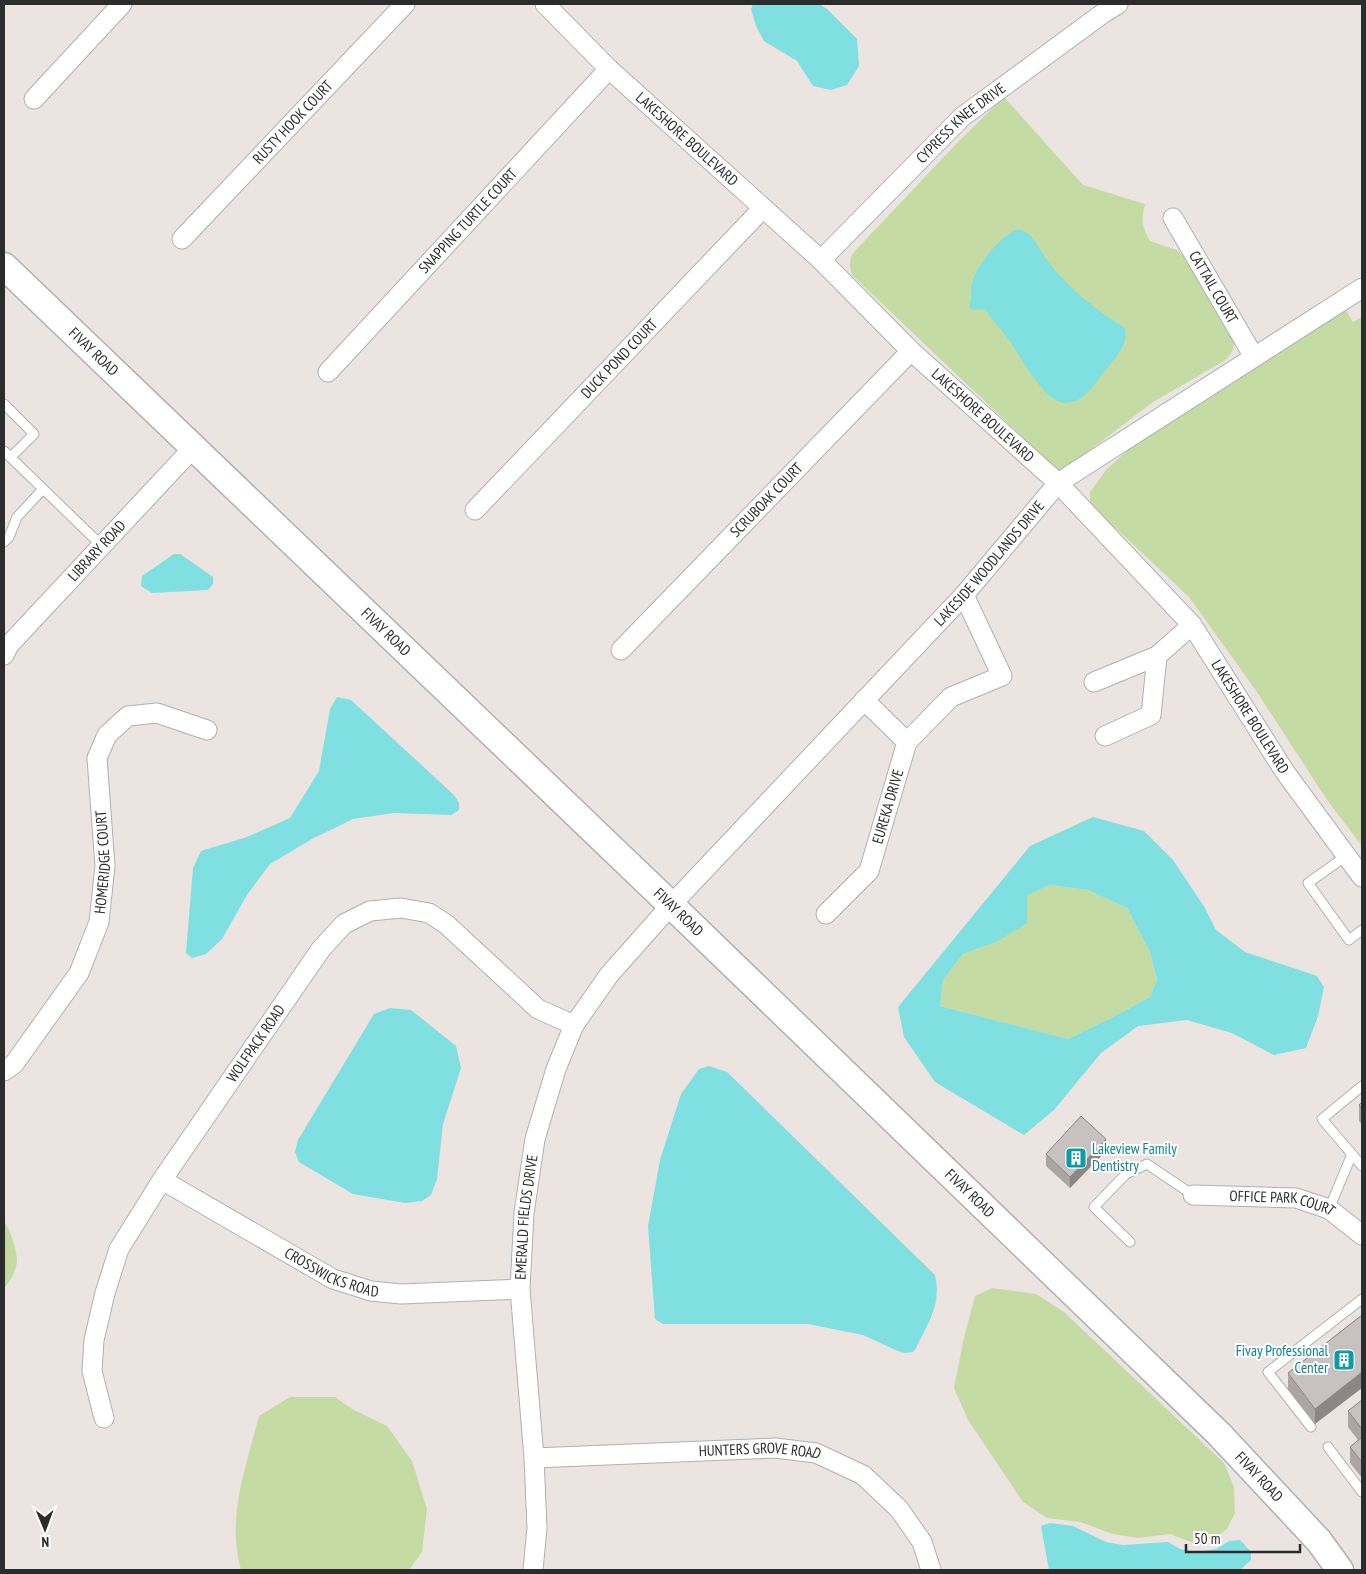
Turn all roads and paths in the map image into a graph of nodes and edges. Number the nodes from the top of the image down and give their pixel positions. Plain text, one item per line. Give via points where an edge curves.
1 (122, 4) edge
2 (405, 4) edge
3 (545, 4) edge
4 (1105, 7) edge
5 (609, 69) junction
6 (34, 98) dead end
7 (763, 208) junction
8 (1174, 218) dead end
9 (182, 239) dead end
10 (822, 260) junction
11 (4, 266) edge
12 (1362, 288) edge
13 (911, 351) junction
14 (1254, 357) junction
15 (328, 372) dead end
16 (4, 404) edge
17 (193, 448) junction
18 (7, 454) edge
19 (1058, 484) junction
20 (43, 488) junction
21 (475, 510) dead end
22 (4, 542) edge
23 (102, 546) junction
24 (964, 595) junction
25 (1192, 625) junction
26 (621, 650) dead end
27 (4, 655) edge
28 (1157, 656) junction
29 (1094, 682) dead end
30 (864, 700) junction
31 (207, 730) dead end
32 (1105, 736) dead end
33 (907, 742) junction
34 (1346, 856) junction
35 (1362, 877) edge
36 (671, 905) junction
37 (826, 914) dead end
38 (1362, 930) edge
39 (574, 1025) junction
40 (4, 1071) edge
41 (1362, 1086) edge
42 (1352, 1154) junction
43 (1362, 1166) edge
44 (162, 1180) junction
45 (1193, 1195) joint
46 (1329, 1209) junction
47 (1362, 1234) edge
48 (1130, 1242) dead end
49 (520, 1289) junction
50 (1362, 1299) edge
51 (104, 1418) dead end
52 (1311, 1427) dead end
53 (1328, 1448) dead end
54 (534, 1458) junction
55 (1362, 1492) edge
56 (533, 1570) edge
57 (931, 1570) edge
58 (1340, 1570) edge

1 - 6 street
2 - 9 street, RUSTY HOOK COURT
3 - 5 street, LAKESHORE BOULEVARD
4 - 10 street, CYPRESS KNEE DRIVE via 962,117
5 - 7 street, LAKESHORE BOULEVARD
5 - 15 street, SNAPPING TURTLE COURT
7 - 10 street, LAKESHORE BOULEVARD
7 - 21 street, DUCK POND COURT
8 - 14 street, CATTAIL COURT
10 - 13 street, LAKESHORE BOULEVARD
11 - 17 street, FIVAY ROAD
12 - 14 street, LAKESIDE WOODLANDS DRIVE
13 - 19 street, LAKESHORE BOULEVARD
13 - 26 street, SCRUBOAK COURT
14 - 19 street, LAKESIDE WOODLANDS DRIVE
16 - 18 lane via 34,434
17 - 23 street, LIBRARY ROAD
17 - 36 street, FIVAY ROAD
18 - 20 lane
19 - 24 street, LAKESIDE WOODLANDS DRIVE
19 - 25 street, LAKESHORE BOULEVARD
20 - 22 lane via 17,517
20 - 23 lane
23 - 27 street, LIBRARY ROAD via 9,645
24 - 30 street, LAKESIDE WOODLANDS DRIVE
24 - 33 street via 1002,676 951,697
25 - 28 street
25 - 34 street, LAKESHORE BOULEVARD via 1285,772
28 - 29 street
28 - 32 street via 1150,715
30 - 33 street
30 - 36 street, LAKESIDE WOODLANDS DRIVE
31 - 40 street, HOMERIDGE COURT via 157,713 128,716 107,735 97,758 106,866 99,922 79,973 14,1064
33 - 37 street, EUREKA DRIVE via 869,871
34 - 35 street, LAKESHORE BOULEVARD
34 - 38 lane via 1308,883 1349,940
36 - 39 street, EMERALD FIELDS DRIVE via 609,975
36 - 58 street, FIVAY ROAD via 1219,1434 1319,1541
39 - 44 street, WOLFPACK ROAD via 538,1009 446,924 429,913 401,908 370,911 344,924 321,948
39 - 49 street, EMERALD FIELDS DRIVE via 556,1069 535,1140 524,1213
41 - 42 lane via 1322,1119
42 - 43 lane
42 - 46 lane
44 - 49 street, CROSSWICKS ROAD via 333,1280 371,1292 401,1294
44 - 51 street, WOLFPACK ROAD via 119,1249 105,1293 94,1340 92,1370
45 - 46 street, OFFICE PARK COURT via 1296,1198
45 - 48 lane via 1147,1164 1126,1174 1094,1207
46 - 47 street, OFFICE PARK COURT
49 - 54 street, EMERALD FIELDS DRIVE
50 - 52 lane via 1268,1372
53 - 55 lane
54 - 56 street, EMERALD FIELDS DRIVE via 537,1528
54 - 57 street, HUNTERS GROVE ROAD via 775,1448 816,1453 863,1474 899,1509 922,1542

